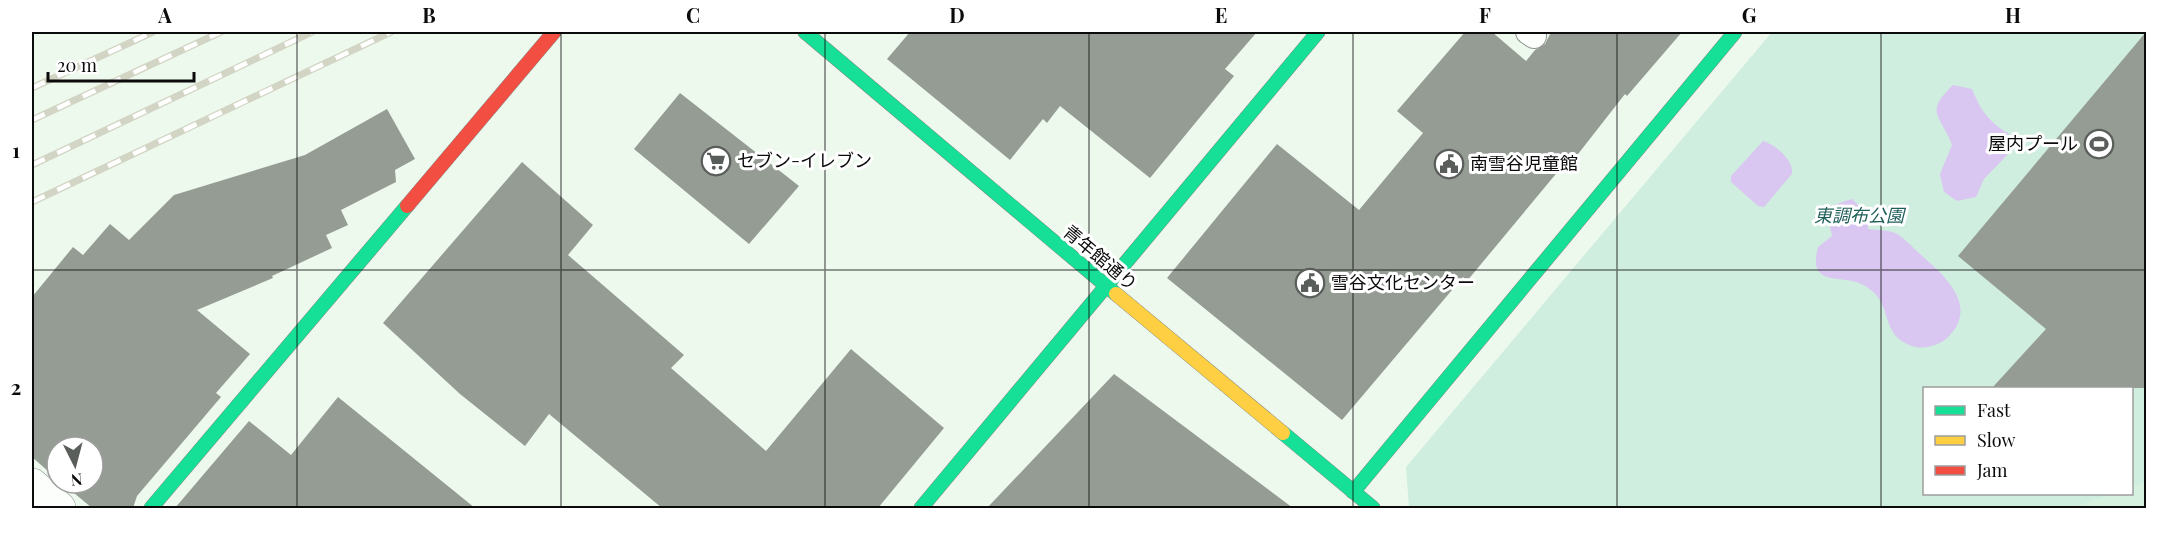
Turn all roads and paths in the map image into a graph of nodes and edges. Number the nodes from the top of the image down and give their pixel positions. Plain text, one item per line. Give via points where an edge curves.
1 (554, 32) edge
2 (805, 32) edge
3 (1318, 32) edge
4 (1735, 32) edge
5 (1106, 286) junction
6 (32, 485) edge
7 (1353, 492) junction
8 (59, 508) edge
9 (151, 508) edge
10 (921, 508) edge
11 (1373, 508) edge

1 - 9 street
2 - 5 street, 青年館通り
3 - 5 street
4 - 7 street
5 - 7 street, 青年館通り
5 - 10 street
6 - 8 street
7 - 11 street, 青年館通り

